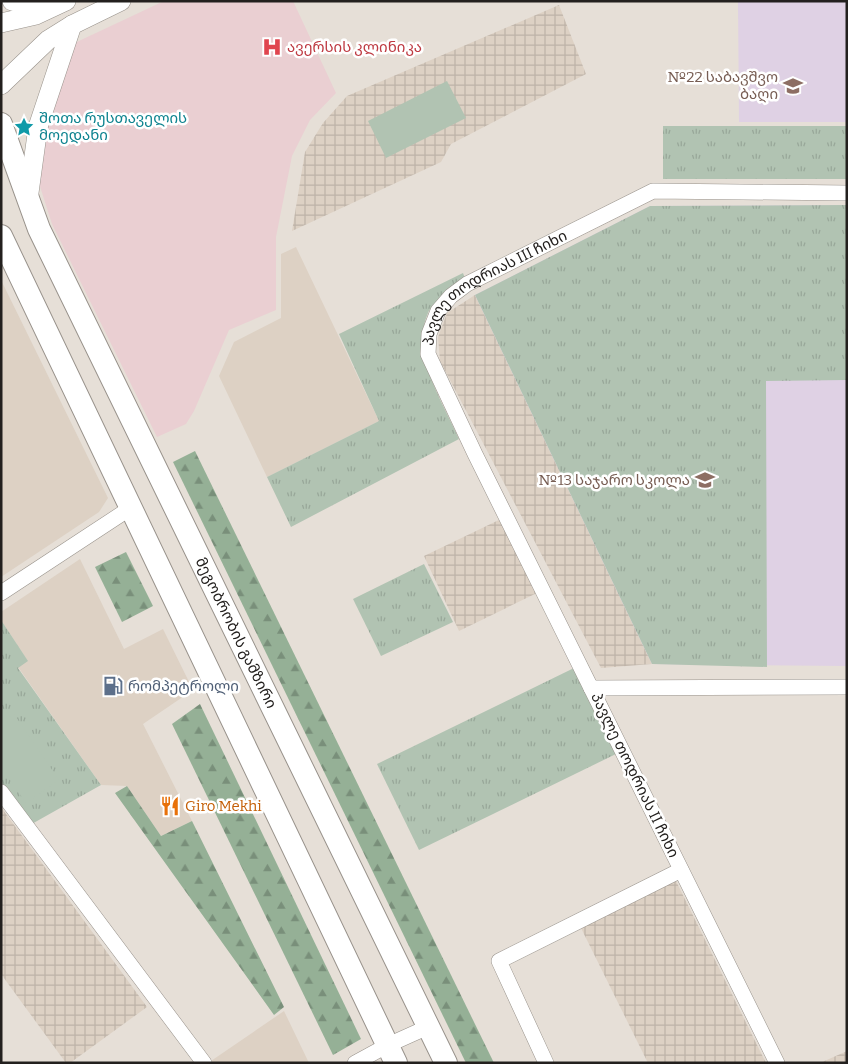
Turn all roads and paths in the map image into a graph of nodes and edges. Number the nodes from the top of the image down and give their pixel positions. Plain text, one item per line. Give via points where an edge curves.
1 (12, 1) edge
2 (121, 1) edge
3 (64, 2) edge
4 (1, 23) edge
5 (72, 25) junction
6 (1, 85) edge
7 (1, 124) edge
8 (847, 193) edge
9 (28, 202) junction
10 (3, 239) edge
11 (132, 507) junction
12 (1, 593) edge
13 (847, 687) edge
14 (591, 688) junction
15 (1, 792) edge
16 (681, 870) junction
17 (428, 1027) junction
18 (392, 1054) edge
19 (204, 1063) edge
20 (355, 1063) edge
21 (446, 1063) edge
22 (546, 1063) edge
23 (777, 1063) edge

1 - 3 street via 33,6
2 - 5 street
3 - 4 street via 36,15
5 - 6 street via 48,40
5 - 9 street via 38,127
7 - 9 main road
8 - 14 street, პავლე თოდრიას III ჩიხი via 654,191 468,284 438,311 429,334 428,354
9 - 17 main road, მეგობრობის გამზირი
10 - 11 main road
11 - 12 street
11 - 18 main road
13 - 14 street, პავლე თოდრიას II ჩიხი
14 - 16 street, პავლე თოდრიას II ჩიხი
15 - 19 street
16 - 22 street via 499,960
16 - 23 street, პავლე თოდრიას II ჩიხი
17 - 18 street
17 - 21 main road, მეგობრობის გამზირი
18 - 20 street

